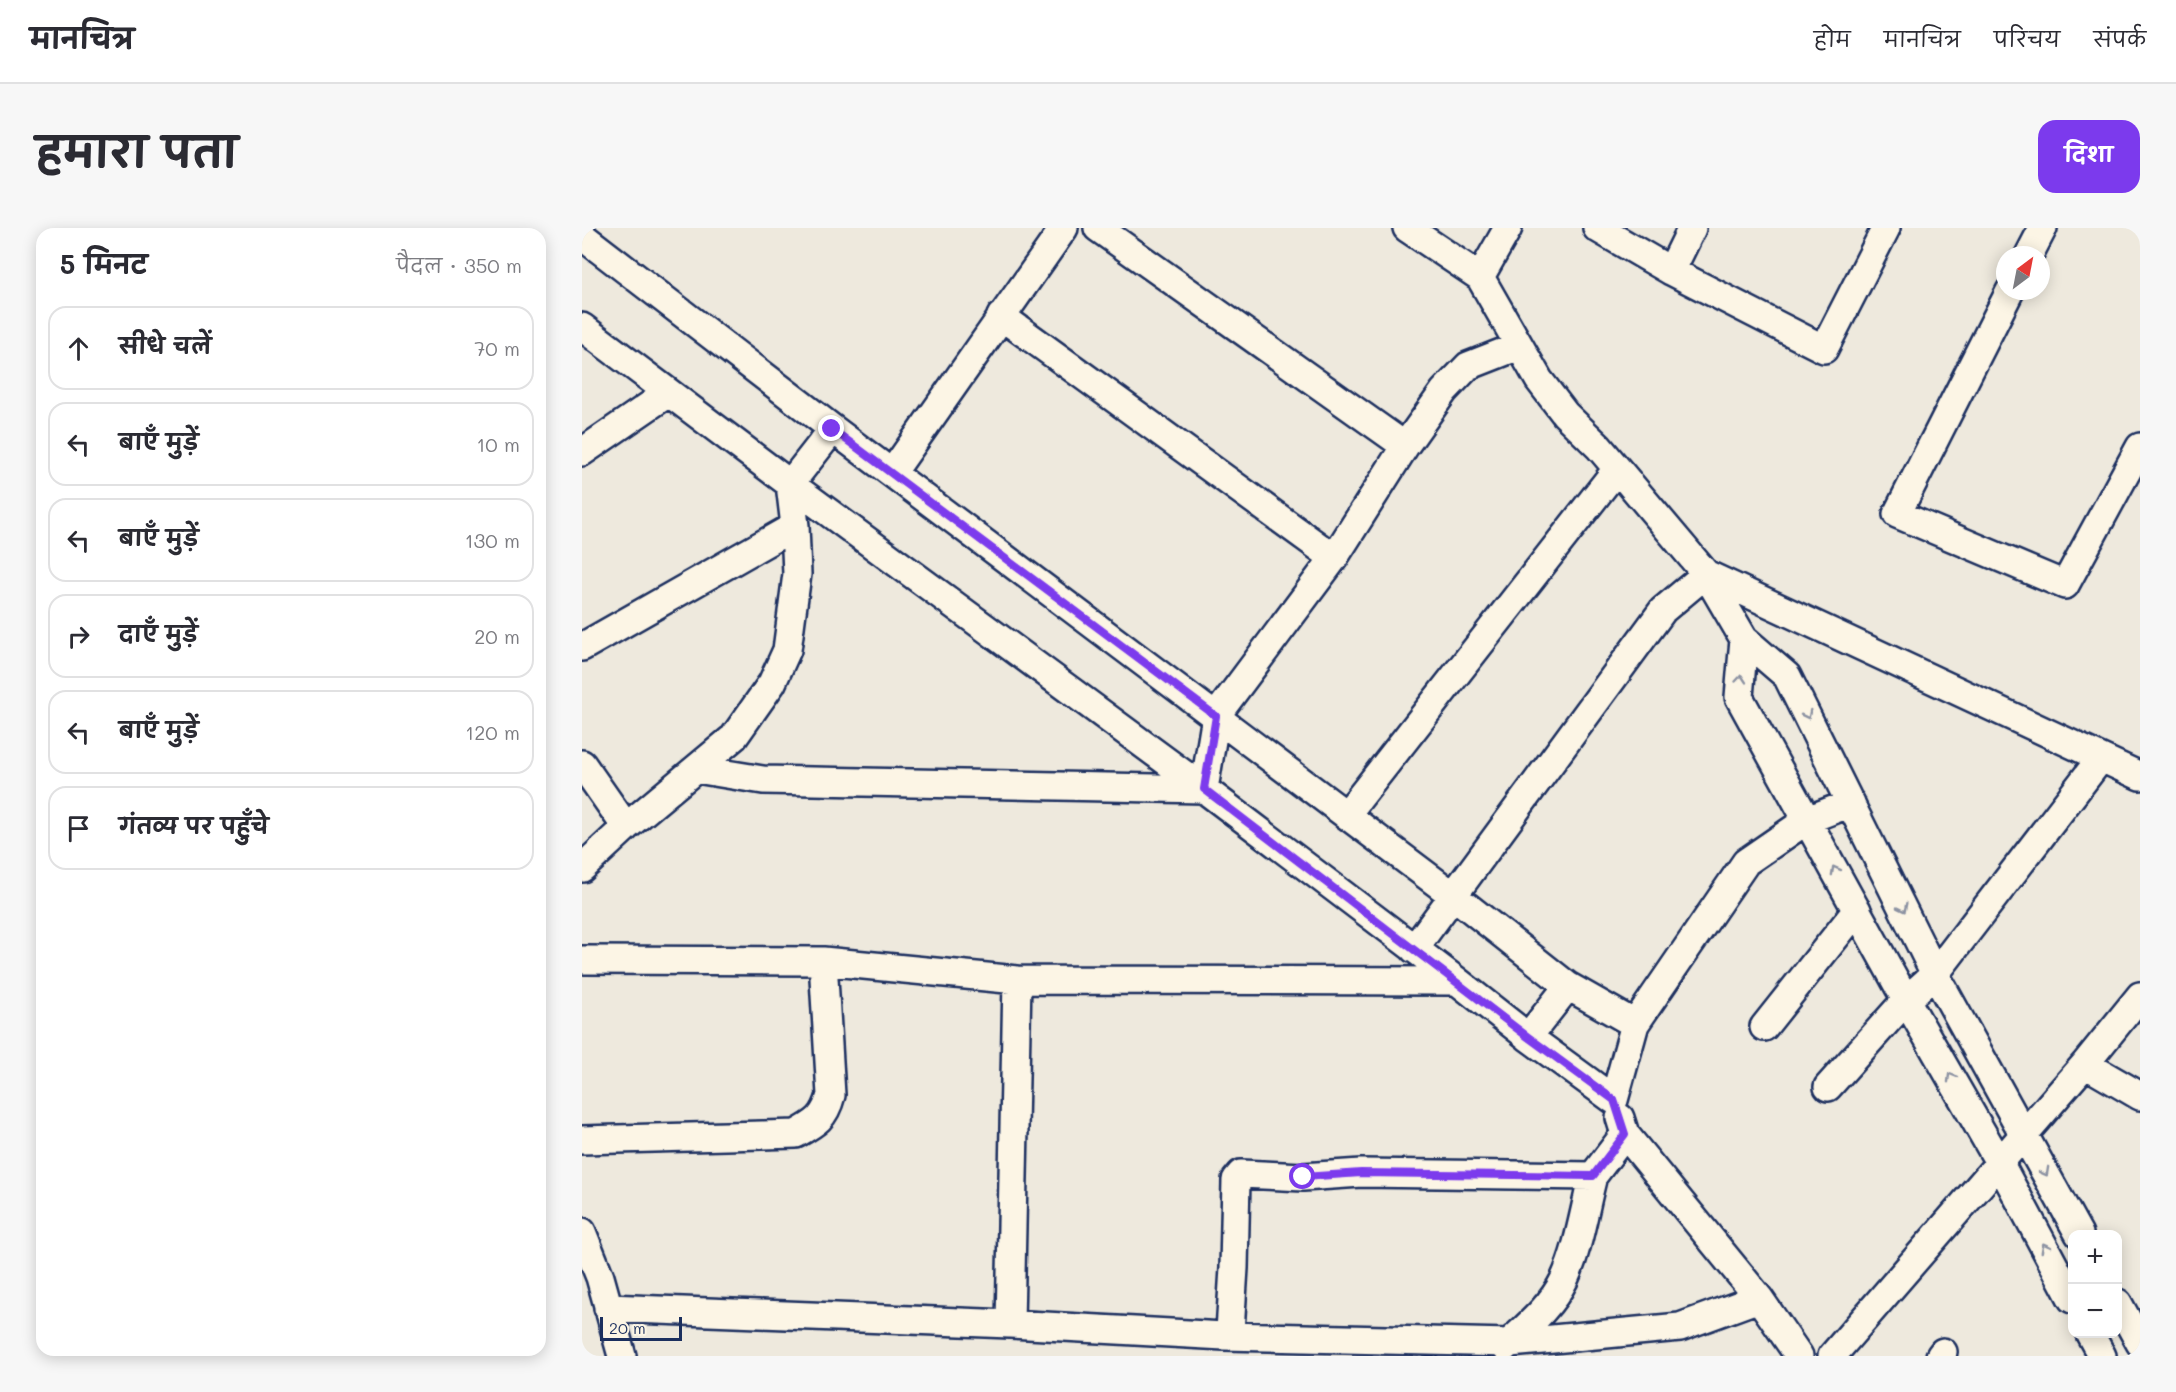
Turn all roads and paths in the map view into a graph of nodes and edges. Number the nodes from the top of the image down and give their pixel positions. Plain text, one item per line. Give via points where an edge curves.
1 (1064, 228) edge
2 (1098, 228) edge
3 (1407, 228) edge
4 (1508, 228) edge
5 (1597, 228) edge
6 (1692, 228) edge
7 (1886, 228) edge
8 (2043, 228) edge
9 (582, 236) edge
10 (2034, 246) edge
11 (1671, 271) junction
12 (1480, 277) junction
13 (2005, 300) edge
14 (1001, 316) junction
15 (582, 327) edge
16 (1519, 346) junction
17 (668, 393) junction
18 (832, 429) junction
19 (1405, 446) junction
20 (2140, 449) edge
21 (582, 452) edge
22 (1617, 469) junction
23 (891, 473) junction
24 (790, 484) junction
25 (795, 526) junction
26 (1334, 558) junction
27 (1706, 573) junction
28 (1744, 639) junction
29 (582, 647) edge
30 (1216, 716) junction
31 (2101, 758) junction
32 (582, 764) edge
33 (696, 769) junction
34 (2140, 776) edge
35 (1204, 789) junction
36 (1851, 803) junction
37 (1346, 815) junction
38 (1807, 820) junction
39 (626, 827) junction
40 (582, 868) edge
41 (1454, 896) junction
42 (1857, 910) junction
43 (1414, 949) junction
44 (582, 960) edge
45 (824, 961) junction
46 (1935, 974) junction
47 (1017, 980) junction
48 (1456, 981) junction
49 (1568, 986) junction
50 (2140, 996) edge
51 (1906, 1000) junction
52 (1635, 1024) junction
53 (1764, 1027) dead end
54 (1528, 1037) junction
55 (2085, 1064) junction
56 (1828, 1087) dead end
57 (2140, 1096) edge
58 (1614, 1100) junction
59 (1625, 1134) junction
60 (2023, 1134) junction
61 (582, 1140) edge
62 (2000, 1162) junction
63 (1593, 1176) junction
64 (2077, 1230) edge
65 (582, 1233) edge
66 (2068, 1290) edge
67 (1759, 1298) junction
68 (608, 1308) junction
69 (2122, 1310) edge
70 (1010, 1324) junction
71 (1224, 1336) junction
72 (2092, 1338) edge
73 (2140, 1343) edge
74 (1503, 1349) edge
75 (1790, 1352) edge
76 (622, 1356) edge
77 (1832, 1356) edge
78 (2102, 1356) edge

1 - 14 street
2 - 19 street
3 - 12 street
4 - 12 street
5 - 11 street
6 - 11 street
7 - 11 street via 1824,349
8 - 10 street
9 - 18 street
12 - 16 street
13 - 20 street via 1897,514 2065,585
14 - 23 street
14 - 26 street
15 - 17 street
16 - 19 street via 1468,366 1444,391
16 - 22 street via 1565,414
17 - 21 street
17 - 24 street
18 - 23 street
18 - 24 street
19 - 26 street
22 - 27 street
22 - 37 street
23 - 30 street
24 - 25 street
24 - 35 street
25 - 29 street
25 - 33 street via 797,574 787,650 772,683 734,737
26 - 30 street
27 - 28 street
27 - 31 street
27 - 41 street via 1664,610
28 -> 36 street via 1787,676
38 -> 28 street via 1739,697
30 - 35 street
30 - 37 street
31 - 34 street
31 - 46 street
32 - 39 street
33 - 35 street via 774,780
33 - 39 street
35 - 43 street
36 - 38 street
36 -> 46 street
37 - 41 street
42 -> 38 street
38 - 52 street via 1746,862
39 - 40 street
41 - 43 street
41 - 49 street
42 - 51 street
42 - 53 street
43 - 48 street
44 - 45 street
45 - 47 street
45 - 61 street via 831,1095 827,1110 816,1123 796,1134
46 - 51 street
46 - 60 street
47 - 48 street
47 - 70 street
48 - 54 street
49 - 52 street
49 - 54 street
50 - 55 street
51 - 56 street
62 -> 51 street
52 - 58 street
54 - 58 street
55 - 57 street
55 - 60 street
58 - 59 street
59 - 63 street
59 - 67 street
60 - 62 street
60 -> 64 street
66 -> 62 street
62 - 77 street
63 - 71 street via 1241,1174 1236,1180 1230,1331
63 - 74 street via 1564,1280 1541,1312
65 - 68 street
67 - 74 street via 1680,1327
67 - 75 street
68 - 70 street
68 - 76 street
69 - 73 street
70 - 71 street
71 - 74 street
72 - 78 street

